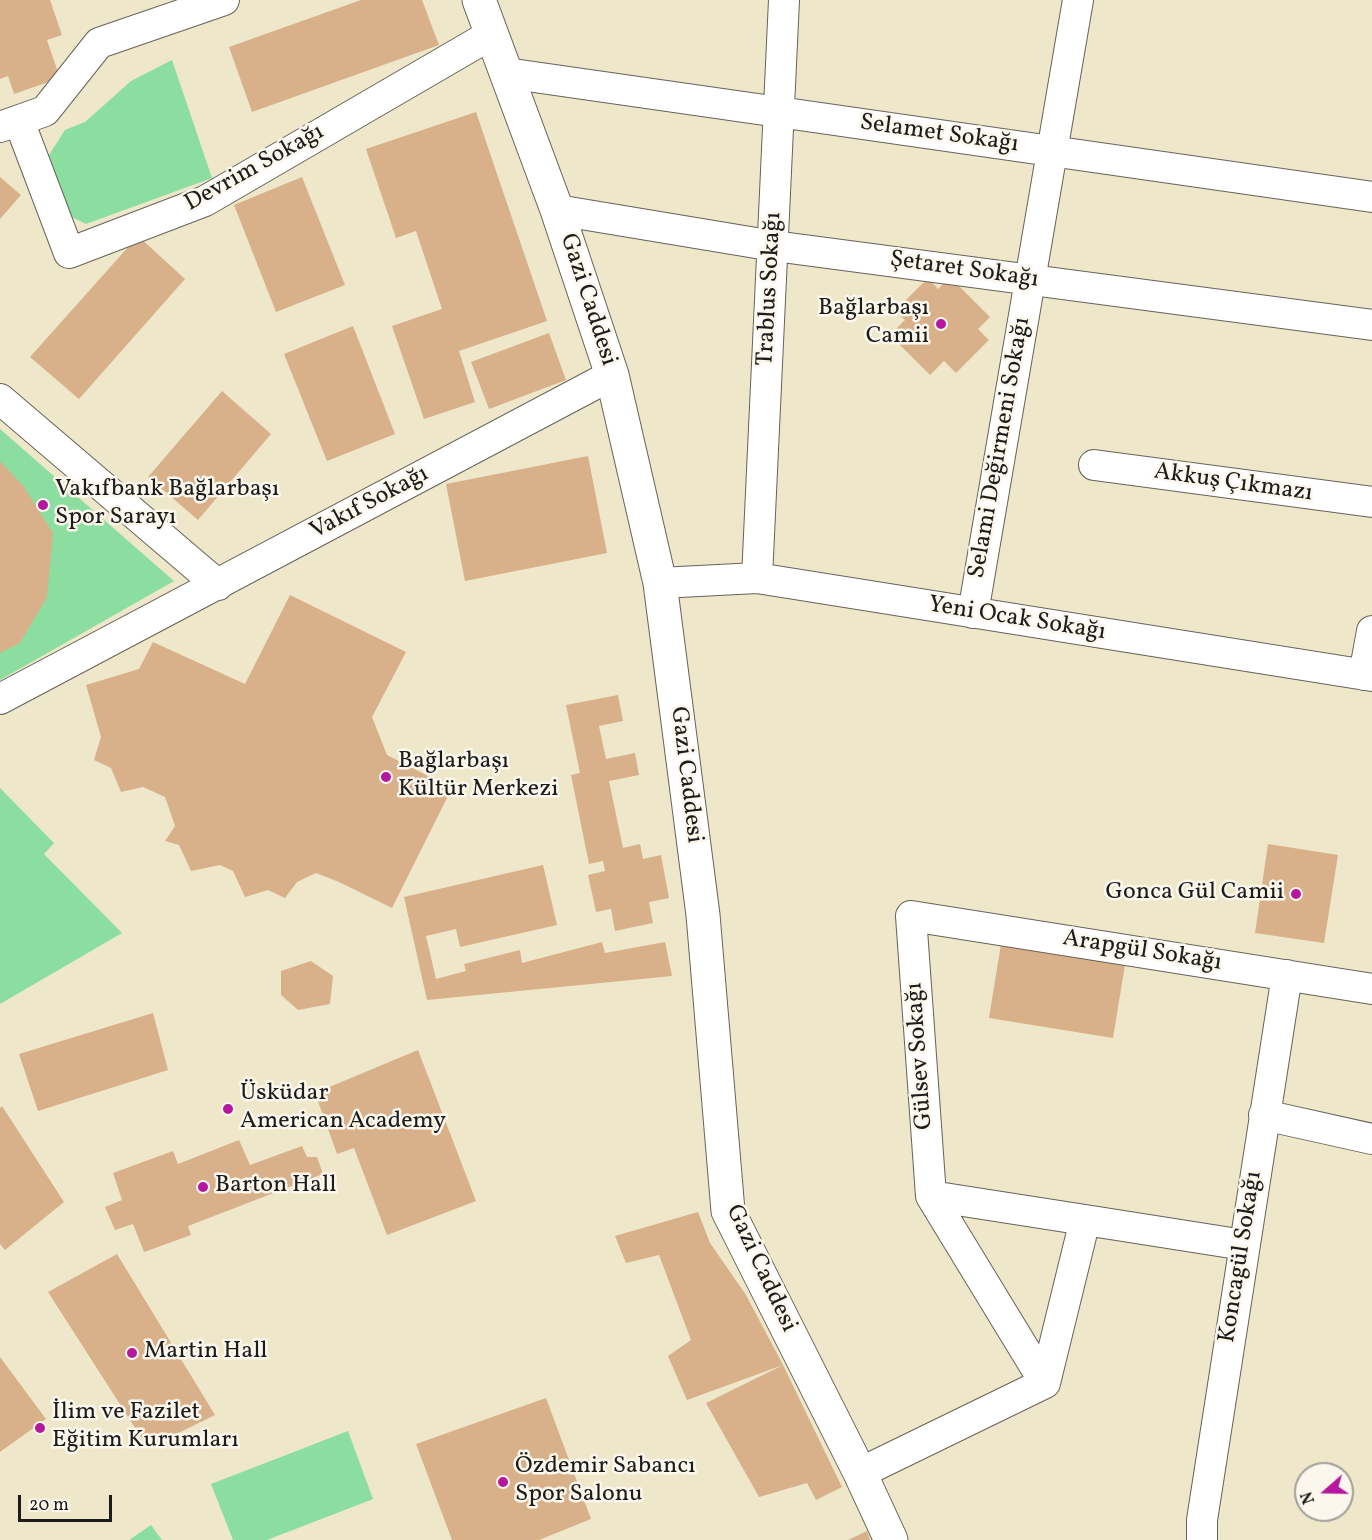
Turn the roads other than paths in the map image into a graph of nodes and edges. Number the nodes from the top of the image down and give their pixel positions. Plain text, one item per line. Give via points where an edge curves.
1 (225, 0) edge
2 (479, 0) edge
3 (784, 0) edge
4 (1078, 0) edge
5 (492, 34) junction
6 (506, 73) junction
7 (779, 112) junction
8 (10, 124) edge
9 (1052, 151) junction
10 (1372, 197) edge
11 (557, 210) junction
12 (774, 246) junction
13 (1030, 280) junction
14 (1372, 325) edge
15 (612, 375) junction
16 (0, 399) edge
17 (1094, 465) dead end
18 (1372, 502) edge
19 (757, 578) junction
20 (660, 583) junction
21 (218, 585) junction
22 (973, 613) junction
23 (1372, 631) edge
24 (1368, 676) edge
25 (0, 699) edge
26 (911, 916) joint
27 (1287, 975) junction
28 (1372, 989) edge
29 (1264, 1115) junction
30 (1372, 1139) edge
31 (931, 1196) junction
32 (1085, 1220) junction
33 (1244, 1245) junction
34 (1045, 1383) junction
35 (860, 1473) junction
36 (891, 1540) edge
37 (1202, 1540) edge

1 - 8 street via 99,43 45,111
2 - 5 street, Gazi Caddesi
3 - 7 street, Trablus Sokağı
4 - 9 street, Selami Değirmeni Sokağı
5 - 6 street, Gazi Caddesi
5 - 8 street, Devrim Sokağı via 205,201 69,253
6 - 7 street, Selamet Sokağı
6 - 11 street, Gazi Caddesi
7 - 9 street, Selamet Sokağı
7 - 12 street, Trablus Sokağı
9 - 10 street, Selamet Sokağı
9 - 13 street, Selami Değirmeni Sokağı
11 - 12 street, Şetaret Sokağı
11 - 15 street, Gazi Caddesi
12 - 13 street, Şetaret Sokağı
12 - 19 street, Trablus Sokağı
13 - 14 street, Şetaret Sokağı
13 - 22 street, Selami Değirmeni Sokağı
15 - 20 street, Gazi Caddesi
15 - 21 street, Vakıf Sokağı
16 - 21 street
17 - 18 street, Akkuş Çıkmazı
19 - 20 street, Yeni Ocak Sokağı
19 - 22 street, Yeni Ocak Sokağı
20 - 35 street, Gazi Caddesi via 703,915 728,1212
21 - 25 street, Vakıf Sokağı
22 - 24 street, Yeni Ocak Sokağı
23 - 24 street
26 - 27 street, Arapgül Sokağı
26 - 31 street, Gülsev Sokağı
27 - 28 street, Arapgül Sokağı
27 - 29 street, Koncagül Sokağı
29 - 30 street
29 - 33 street, Koncagül Sokağı
31 - 32 street
31 - 34 street, Gülsev Sokağı
32 - 33 street
32 - 34 street
33 - 37 street, Koncagül Sokağı
34 - 35 street
35 - 36 street, Gazi Caddesi

